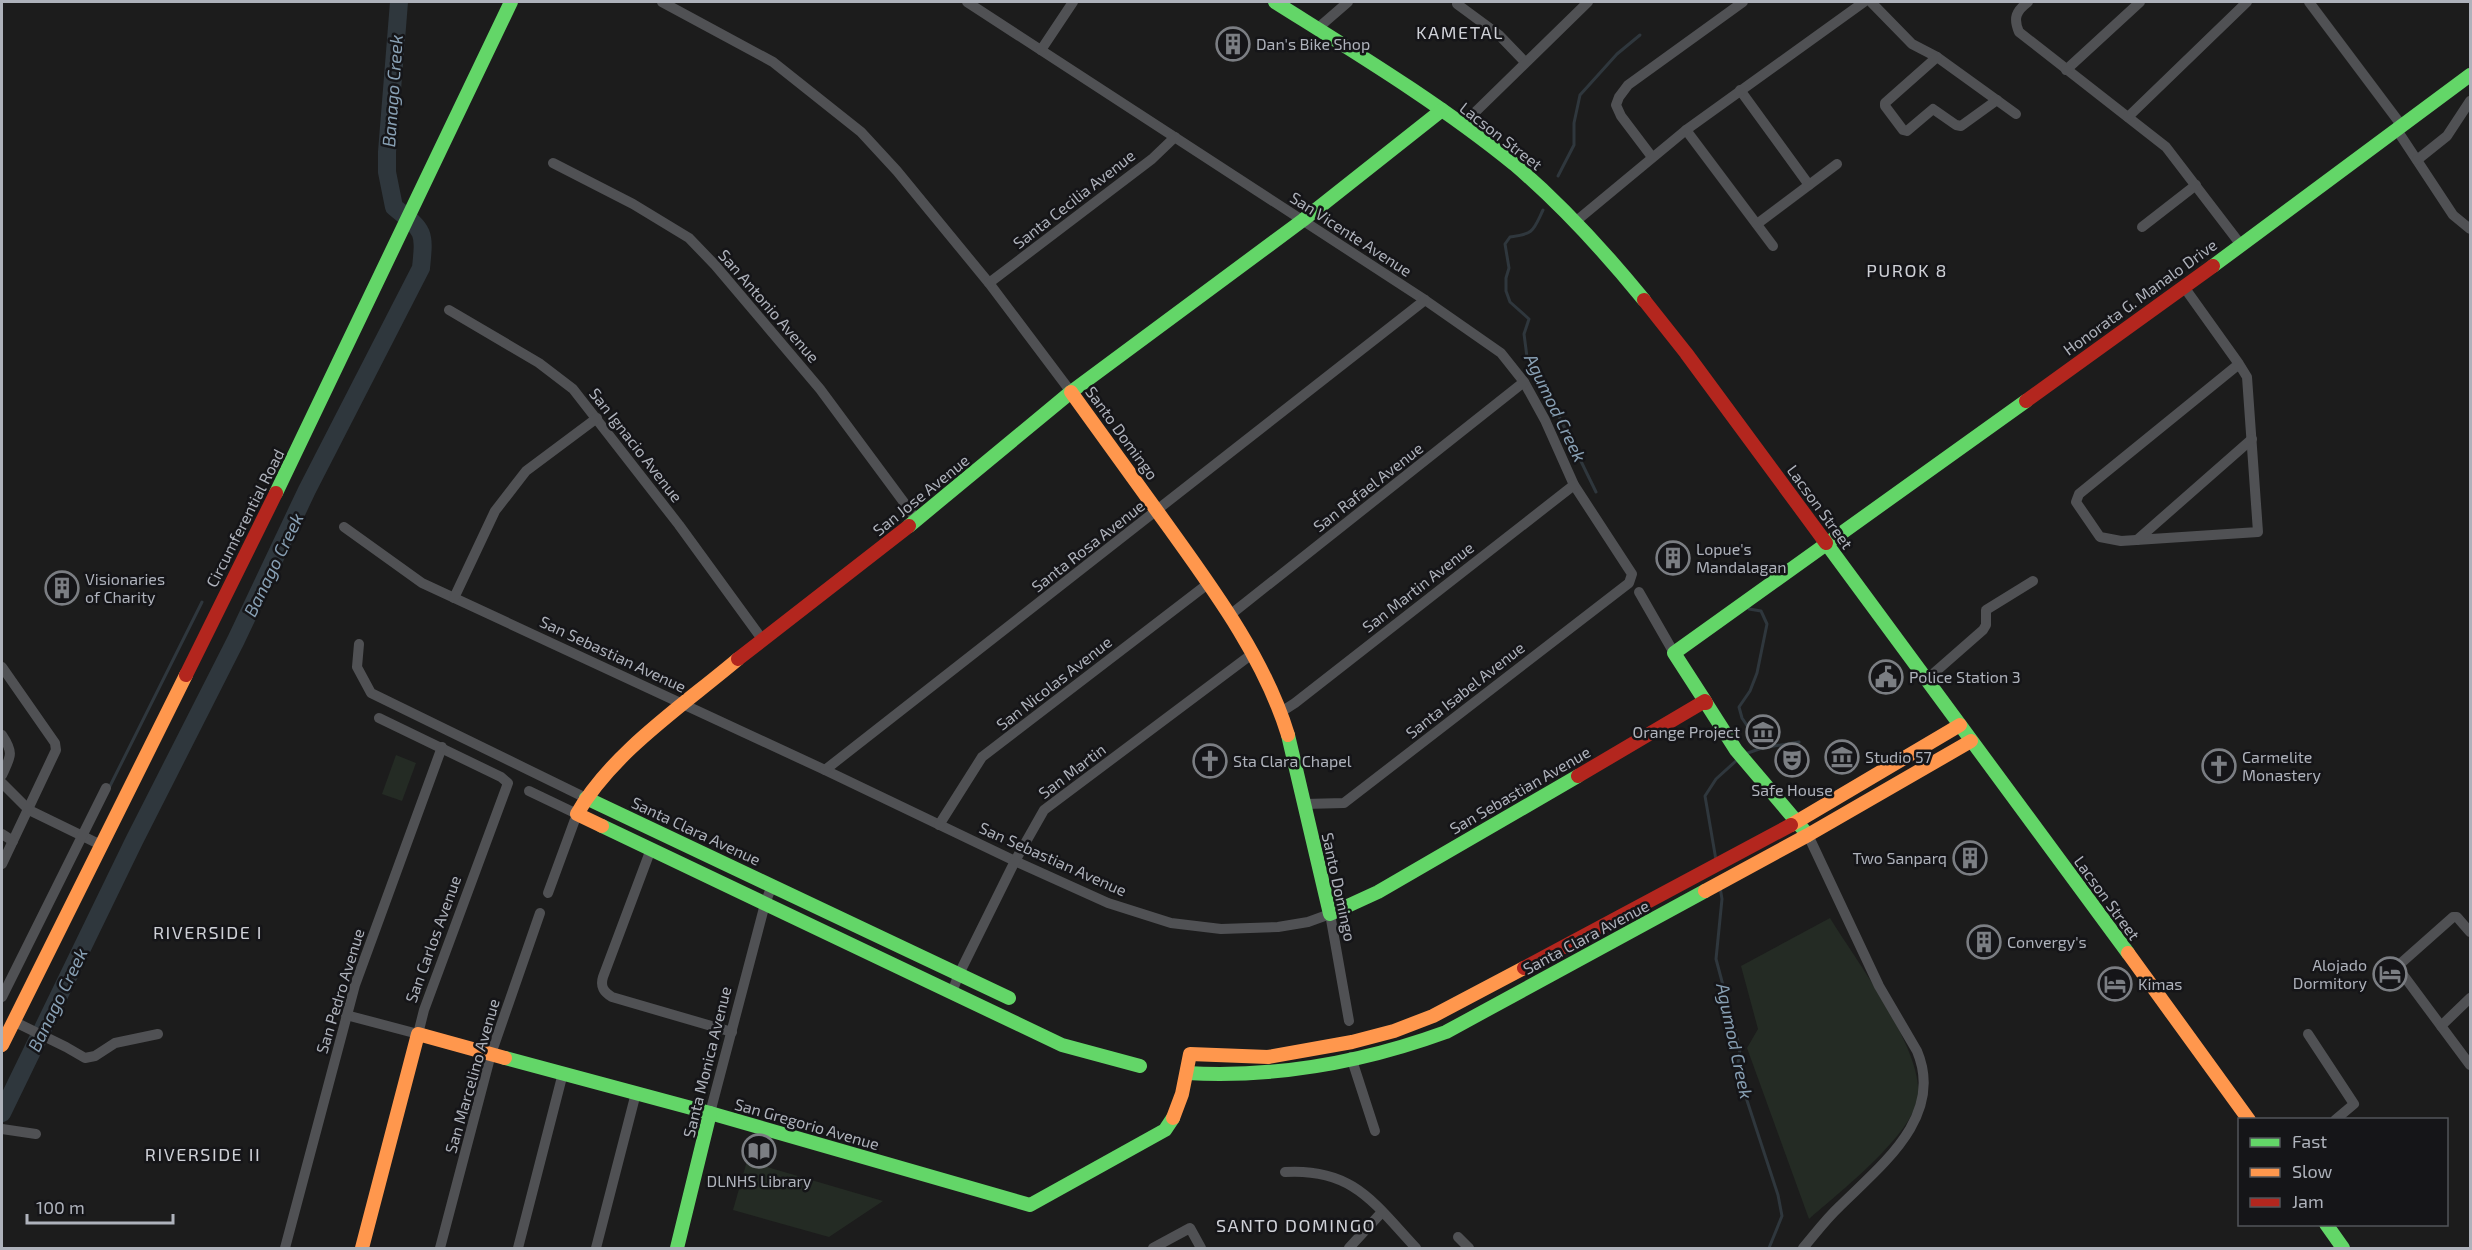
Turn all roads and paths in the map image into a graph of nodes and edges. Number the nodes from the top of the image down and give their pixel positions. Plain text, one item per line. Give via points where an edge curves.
1 (510, 2) edge
2 (662, 2) edge
3 (967, 2) edge
4 (1073, 2) edge
5 (1275, 2) edge
6 (1348, 2) edge
7 (1588, 2) edge
8 (1743, 2) edge
9 (1864, 2) edge
10 (1870, 2) edge
11 (2028, 2) edge
12 (2140, 2) edge
13 (2247, 2) edge
14 (2309, 2) edge
15 (1457, 4) dead end
16 (1318, 28) junction
17 (1041, 50) junction
18 (1937, 57) junction
19 (1525, 62) junction
20 (2066, 70) junction
21 (2470, 75) edge
22 (1740, 90) junction
23 (1997, 100) junction
24 (2470, 101) edge
25 (1442, 110) junction
26 (2016, 114) dead end
27 (2128, 117) junction
28 (1462, 125) junction
29 (2399, 128) junction
30 (1686, 130) junction
31 (1175, 137) junction
32 (1652, 157) junction
33 (2417, 160) junction
34 (553, 163) dead end
35 (1838, 164) dead end
36 (1809, 185) junction
37 (2196, 185) junction
38 (1303, 220) junction
39 (1575, 222) junction
40 (1756, 224) junction
41 (2142, 227) dead end
42 (2470, 229) edge
43 (2241, 245) junction
44 (1773, 246) dead end
45 (989, 284) junction
46 (2184, 287) junction
47 (1425, 300) junction
48 (449, 310) dead end
49 (2239, 364) junction
50 (1524, 382) junction
51 (1071, 392) junction
52 (597, 418) junction
53 (2252, 439) junction
54 (1574, 485) junction
55 (1158, 510) junction
56 (917, 520) junction
57 (344, 526) dead end
58 (2137, 540) junction
59 (1827, 544) junction
60 (1632, 574) joint
61 (2033, 581) dead end
62 (1209, 583) junction
63 (1639, 592) dead end
64 (453, 598) junction
65 (1230, 615) junction
66 (762, 639) junction
67 (359, 644) dead end
68 (1674, 653) junction
69 (1252, 654) junction
70 (2, 667) edge
71 (1926, 680) junction
72 (1705, 701) junction
73 (682, 704) junction
74 (1281, 712) junction
75 (380, 718) dead end
76 (1960, 725) junction
77 (2, 735) edge
78 (1971, 741) junction
79 (442, 747) junction
80 (825, 770) junction
81 (2, 775) edge
82 (2, 783) edge
83 (106, 788) dead end
84 (529, 791) dead end
85 (586, 798) junction
86 (1304, 804) junction
87 (29, 810) junction
88 (577, 814) junction
89 (1796, 822) junction
90 (939, 825) junction
91 (2, 834) edge
92 (1808, 835) junction
93 (89, 839) junction
94 (13, 841) junction
95 (651, 849) junction
96 (1015, 861) junction
97 (2, 864) edge
98 (772, 885) junction
99 (548, 893) dead end
100 (765, 904) junction
101 (540, 913) dead end
102 (1330, 914) junction
103 (46, 925) junction
104 (2470, 932) edge
105 (959, 974) junction
106 (952, 992) junction
107 (2, 997) edge
108 (2470, 998) edge
109 (1009, 999) dead end
110 (346, 1015) junction
111 (13, 1021) junction
112 (1349, 1021) dead end
113 (2440, 1026) junction
114 (732, 1032) junction
115 (158, 1034) dead end
116 (418, 1034) junction
117 (2308, 1034) dead end
118 (1350, 1042) junction
119 (2, 1045) edge
120 (491, 1054) junction
121 (1190, 1054) joint
122 (1352, 1060) junction
123 (2470, 1065) edge
124 (1140, 1066) dead end
125 (563, 1073) junction
126 (1187, 1073) junction
127 (636, 1093) junction
128 (710, 1113) junction
129 (2248, 1118) edge
130 (2337, 1118) edge
131 (2, 1129) edge
132 (1375, 1131) dead end
133 (36, 1134) dead end
134 (1285, 1172) dead end
135 (1382, 1212) junction
136 (2327, 1226) edge
137 (1458, 1237) dead end
138 (1413, 1247) edge
139 (285, 1248) edge
140 (362, 1248) edge
141 (440, 1248) edge
142 (518, 1248) edge
143 (596, 1248) edge
144 (677, 1248) edge
145 (1153, 1248) edge
146 (1201, 1248) edge
147 (1348, 1248) edge
148 (1469, 1248) edge
149 (1803, 1248) edge
150 (2343, 1248) edge

1 - 93 street, Circumferential Road via 318,410
2 - 45 street, Santo Domingo via 773,62 839,113 897,171
3 - 17 street, San Vicente Avenue
4 - 17 street
5 - 16 street, Lacson Street
6 - 16 street
7 - 19 street
8 - 32 street via 1628,85 1619,97 1616,105 1621,116
9 - 22 street
10 - 18 street via 1912,44
11 - 20 street via 2016,15 2019,32
12 - 20 street
13 - 27 street
14 - 29 street
15 - 19 street via 1499,35
16 - 25 street, Lacson Street
17 - 31 street, San Vicente Avenue
18 - 23 street
18 - 23 street via 1885,103 1904,130 1934,109 1961,126
19 - 28 street
20 - 27 street
21 - 29 street, Honorata G. Manalo Drive
22 - 30 street
22 - 36 street
23 - 26 street
24 - 33 street via 2447,136
25 - 28 street, Lacson Street
25 - 38 street, San Jose Avenue
27 - 37 street via 2172,153
28 - 39 street, Lacson Street via 1501,154
29 - 33 street
29 - 43 street, Honorata G. Manalo Drive
30 - 32 street
30 - 40 street
31 - 38 street, San Vicente Avenue
31 - 45 street, Santa Cecilia Avenue
32 - 39 street
33 - 42 street via 2453,215
34 - 56 street, San Antonio Avenue via 689,238 820,389
35 - 36 street
36 - 40 street
37 - 41 street
37 - 43 street
38 - 47 street, San Vicente Avenue
38 - 51 street, San Jose Avenue
39 - 59 street, Lacson Street via 1641,296
40 - 44 street
43 - 46 street, Honorata G. Manalo Drive
45 - 51 street, Santo Domingo
46 - 49 street
46 - 59 street, Honorata G. Manalo Drive
47 - 50 street, San Vicente Avenue via 1501,353
47 - 55 street, Santa Rosa Avenue
48 - 52 street, San Ignacio Avenue via 558,376
49 - 53 street via 2247,377
49 - 58 street via 2078,496 2076,502 2100,537 2112,541
50 - 54 street, San Vicente Avenue
50 - 65 street, San Rafael Avenue
51 - 55 street, Santo Domingo
51 - 56 street, San Jose Avenue
52 - 64 street via 526,471 495,511
52 - 66 street, San Ignacio Avenue
53 - 58 street
53 - 58 street via 2258,532
54 - 60 street, San Vicente Avenue
54 - 74 street, San Martin Avenue
55 - 62 street, Santo Domingo
55 - 80 street, Santa Rosa Avenue
56 - 66 street, San Jose Avenue
57 - 64 street, San Sebastian Avenue via 406,574
59 - 68 street, Honorata G. Manalo Drive
59 - 71 street, Lacson Street
60 - 86 street, Santa Isabel Avenue via 1629,583 1344,803
61 - 71 street via 1986,610 1983,630
62 - 65 street, Santo Domingo
62 - 90 street, San Nicolas Avenue via 982,757
63 - 68 street
64 - 73 street, San Sebastian Avenue
65 - 69 street, Santo Domingo
66 - 73 street, San Jose Avenue
67 - 85 street, Santa Clara Avenue via 357,668 371,693
68 - 72 street
69 - 74 street, Santo Domingo
69 - 96 street, San Martin via 1044,810
70 - 87 street via 55,743 56,750
71 - 76 street, Lacson Street
72 - 89 street via 1736,750
72 - 102 street, San Sebastian Avenue via 1378,892
73 - 80 street, San Sebastian Avenue
73 - 85 street, San Jose Avenue via 624,754
74 - 86 street, Santo Domingo
75 - 79 street, San Carlos Avenue
76 - 78 street, Lacson Street
76 - 89 street, Santa Clara Avenue
77 - 81 street via 11,751
78 - 92 street, Santa Clara Avenue
78 - 129 street, Lacson Street
79 - 110 street, San Pedro Avenue via 367,947
79 - 116 street, San Carlos Avenue via 508,783
80 - 90 street, San Sebastian Avenue
82 - 87 street
83 - 93 street
84 - 88 street
85 - 88 street, San Jose Avenue
85 - 98 street, Santa Clara Avenue
86 - 102 street, Santo Domingo
87 - 93 street
87 - 94 street
88 - 95 street
88 - 99 street
89 - 92 street
89 - 118 street, Santa Clara Avenue via 1433,1016 1401,1030
90 - 96 street, San Sebastian Avenue
91 - 94 street
92 - 122 street, Santa Clara Avenue via 1446,1032 1407,1047
92 - 149 street via 1879,986 1922,1061 1923,1085 1920,1110 1897,1148
93 - 103 street, Circumferential Road
93 - 103 street
94 - 97 street
95 - 100 street
95 - 114 street via 603,977 603,989 612,997
96 - 102 street, San Sebastian Avenue via 1108,903 1171,923 1221,929 1278,927
96 - 105 street, San Martin
98 - 100 street, Santa Monica Avenue
98 - 105 street, Santa Clara Avenue
100 - 106 street
100 - 114 street, Santa Monica Avenue
101 - 120 street, San Marcelino Avenue
102 - 112 street, Santo Domingo
103 - 107 street
103 - 111 street, Circumferential Road
104 - 113 street via 2454,916 2398,967
105 - 106 street, San Martin
105 - 109 street, Santa Clara Avenue
106 - 124 street via 1062,1045
108 - 113 street
110 - 116 street, San Gregorio Avenue
110 - 139 street, San Pedro Avenue
111 - 115 street via 85,1058 115,1043
111 - 119 street, Circumferential Road
113 - 123 street
114 - 128 street, Santa Monica Avenue
116 - 120 street, San Gregorio Avenue
116 - 140 street, San Carlos Avenue
117 - 130 street via 2354,1104
118 - 121 street, Santa Clara Avenue via 1267,1057
118 - 122 street
120 - 125 street, San Gregorio Avenue
120 - 141 street, San Marcelino Avenue
121 - 126 street, San Gregorio Avenue
122 - 126 street, Santa Clara Avenue via 1269,1074
122 - 132 street
125 - 127 street, San Gregorio Avenue
125 - 142 street
126 - 128 street, San Gregorio Avenue via 1176,1111 1165,1130 1030,1205
127 - 128 street, San Gregorio Avenue
127 - 143 street
128 - 144 street, Santa Monica Avenue
131 - 133 street
134 - 135 street via 1321,1175 1356,1186
135 - 138 street
135 - 147 street
136 - 150 street
137 - 148 street
145 - 146 street via 1190,1228

